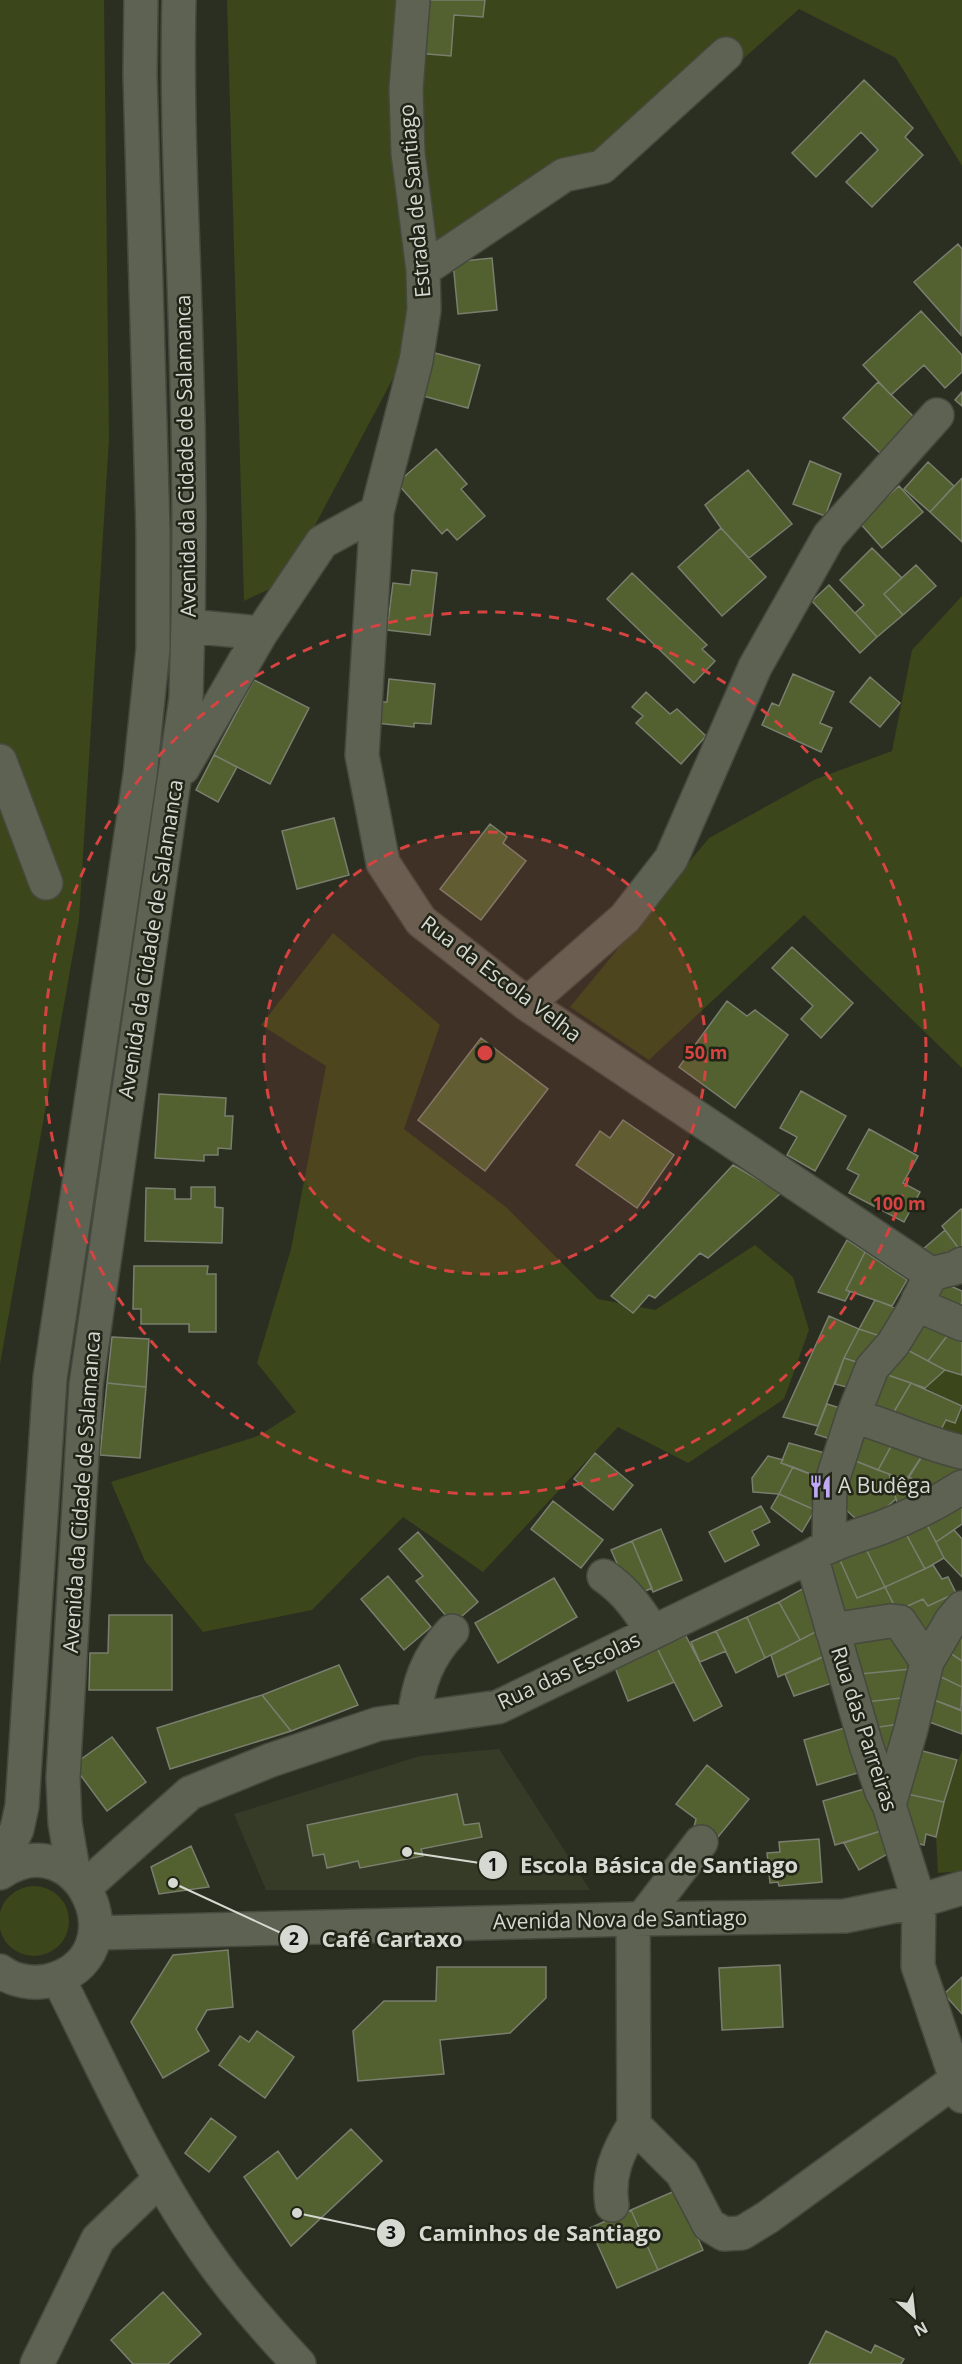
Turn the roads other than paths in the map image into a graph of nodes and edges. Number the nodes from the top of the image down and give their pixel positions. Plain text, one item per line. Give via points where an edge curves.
1 (141, 0) edge
2 (179, 0) edge
3 (413, 0) edge
4 (726, 54) dead end
5 (423, 270) junction
6 (938, 415) dead end
7 (377, 512) junction
8 (188, 627) junction
9 (261, 633) junction
10 (0, 760) edge
11 (175, 781) junction
12 (45, 883) dead end
13 (527, 1004) junction
14 (962, 1264) edge
15 (925, 1287) junction
16 (962, 1324) edge
17 (853, 1416) junction
18 (962, 1452) edge
19 (962, 1487) edge
20 (820, 1551) junction
21 (604, 1576) dead end
22 (962, 1608) edge
23 (832, 1630) junction
24 (452, 1632) dead end
25 (653, 1632) junction
26 (927, 1662) junction
27 (414, 1719) junction
28 (0, 1753) edge
29 (24, 1782) junction
30 (889, 1804) junction
31 (702, 1842) dead end
32 (0, 1865) edge
33 (0, 1873) edge
34 (79, 1881) junction
35 (962, 1888) edge
36 (919, 1901) junction
37 (637, 1919) junction
38 (95, 1933) junction
39 (0, 1971) edge
40 (58, 1978) junction
41 (959, 2088) edge
42 (634, 2125) junction
43 (160, 2179) junction
44 (612, 2205) dead end
45 (37, 2364) edge
46 (299, 2364) edge

1 - 29 street, Avenida da Cidade de Salamanca via 153,648 140,775 50,1378
2 - 8 street, Avenida da Cidade de Salamanca via 177,65 187,347
3 - 5 street, Estrada de Santiago via 406,89 408,153
4 - 5 street via 602,167 564,175
5 - 7 street, Estrada de Santiago via 424,310 416,361
6 - 13 street via 828,536 755,668 671,859 625,918
7 - 9 street via 322,542
7 - 13 street, Rua da Escola Velha via 362,755 383,863 421,921
8 - 9 street
8 - 11 street, Avenida da Cidade de Salamanca via 186,698
9 - 11 street
10 - 12 street
11 - 34 street, Avenida da Cidade de Salamanca via 86,1385 63,1778 65,1823
13 - 15 street, Rua da Escola Velha
14 - 15 street
15 - 16 street, Rua da Escola Velha via 927,1309
15 - 17 street, Rua das Parreiras via 893,1344 872,1368
17 - 18 street
17 - 20 street, Rua das Parreiras via 830,1487
19 - 20 street, Rua das Escolas via 938,1502
20 - 23 street, Rua das Parreiras
20 - 25 street, Rua das Escolas
21 - 25 street via 621,1588
22 - 26 street
23 - 26 street via 900,1622
23 - 30 street, Rua das Parreiras via 876,1777
24 - 27 street via 429,1660 417,1695
25 - 27 street, Rua das Escolas via 498,1707
26 - 30 street
27 - 34 street, Rua das Escolas via 378,1724 190,1793
28 - 29 street
29 - 32 street, Avenida da Cidade de Salamanca via 17,1829
30 - 36 street, Rua das Parreiras
31 - 37 street
33 - 34 street via 24,1862 42,1861 59,1866
34 - 38 street, Avenida da Cidade de Salamanca via 92,1901
35 - 36 street, Avenida Nova de Santiago
36 - 37 street, Avenida Nova de Santiago via 845,1916
36 - 41 street, Rua das Parreiras via 918,1966
37 - 38 street, Avenida Nova de Santiago
37 - 42 street
38 - 40 street via 82,1960
39 - 40 street via 21,1981 39,1983
40 - 43 street
41 - 42 street via 742,2233 724,2235 708,2225 682,2173
42 - 44 street via 612,2172
43 - 45 street via 98,2239
43 - 46 street via 208,2255

